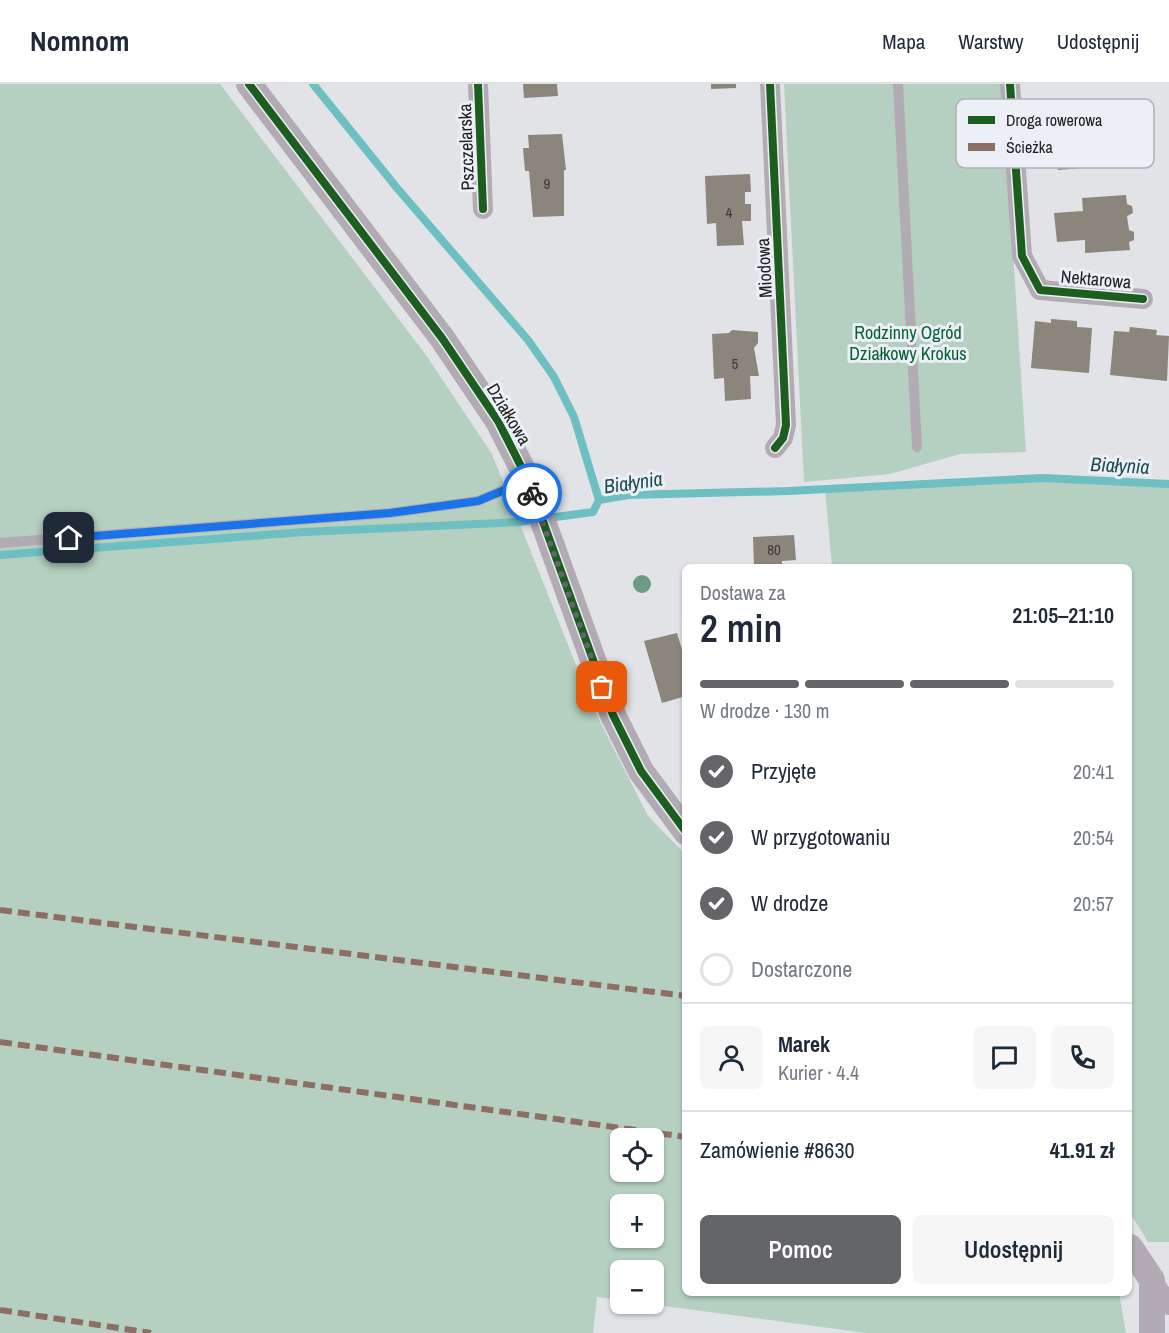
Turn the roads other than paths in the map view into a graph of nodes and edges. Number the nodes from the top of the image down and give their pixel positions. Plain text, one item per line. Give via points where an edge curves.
1 (249, 84) edge
2 (478, 84) edge
3 (770, 84) edge
4 (898, 84) edge
5 (1010, 84) edge
6 (1011, 99) edge
7 (1016, 168) edge
8 (483, 209) dead end
9 (1143, 299) dead end
10 (917, 447) dead end
11 (776, 448) dead end
12 (528, 480) junction
13 (0, 543) edge
14 (682, 827) edge
15 (1132, 1250) edge
16 (1152, 1280) junction
17 (1169, 1305) edge
18 (1152, 1333) edge

1 - 12 street, Działkowa via 442,338 498,421
2 - 8 street, Pszczelarska
3 - 11 street, Miodowa via 786,425
4 - 10 lane
5 - 6 street, Nektarowa
7 - 9 street, Nektarowa via 1022,256 1040,290
12 - 13 lane via 478,501 390,513
12 - 14 street, Działkowa via 617,724 641,771
15 - 16 street
16 - 17 street
16 - 18 street

